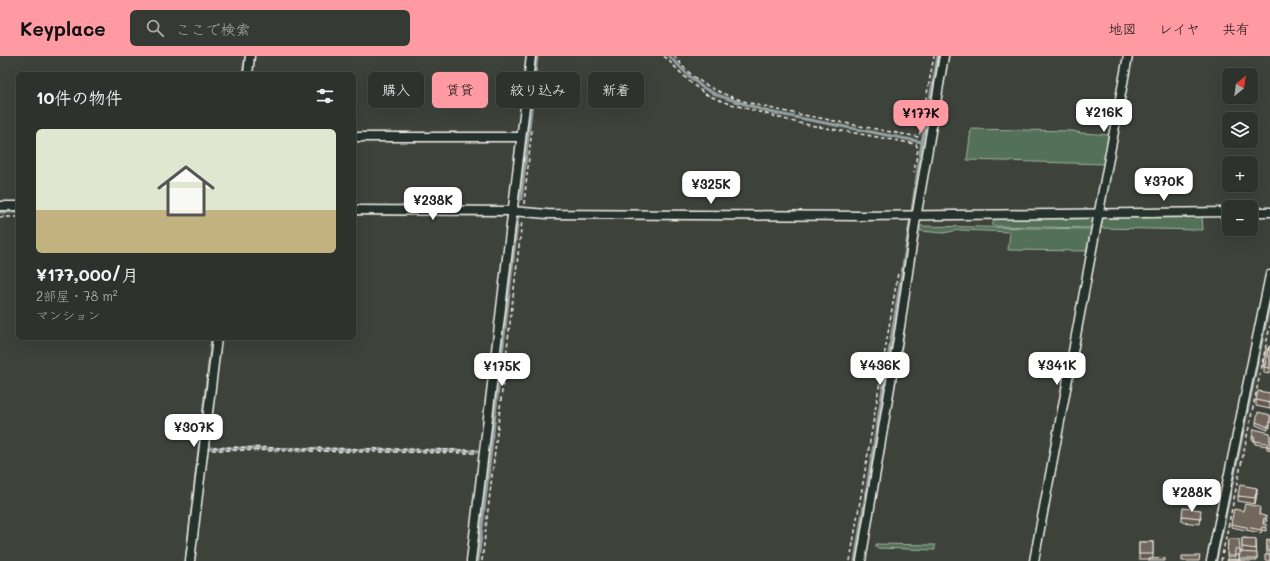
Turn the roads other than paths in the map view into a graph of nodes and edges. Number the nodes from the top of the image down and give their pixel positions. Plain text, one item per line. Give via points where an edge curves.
1 (250, 56) edge
2 (531, 56) edge
3 (944, 56) edge
4 (1128, 56) edge
5 (248, 72) edge
6 (356, 137) edge
7 (521, 137) junction
8 (0, 206) edge
9 (16, 206) edge
10 (356, 210) edge
11 (512, 211) junction
12 (1222, 212) edge
13 (1258, 212) edge
14 (1270, 212) edge
15 (1099, 213) junction
16 (914, 215) junction
17 (1270, 275) edge
18 (217, 340) edge
19 (190, 561) edge
20 (472, 561) edge
21 (861, 561) edge
22 (1034, 561) edge
23 (1211, 561) edge

1 - 5 street
2 - 7 street
3 - 16 street
4 - 15 street
6 - 7 street
7 - 11 street
8 - 9 street
10 - 11 street
11 - 16 street via 546,214
11 - 20 street
12 - 15 street
13 - 14 street
15 - 16 street
15 - 22 street
16 - 21 street
17 - 23 street
18 - 19 street

